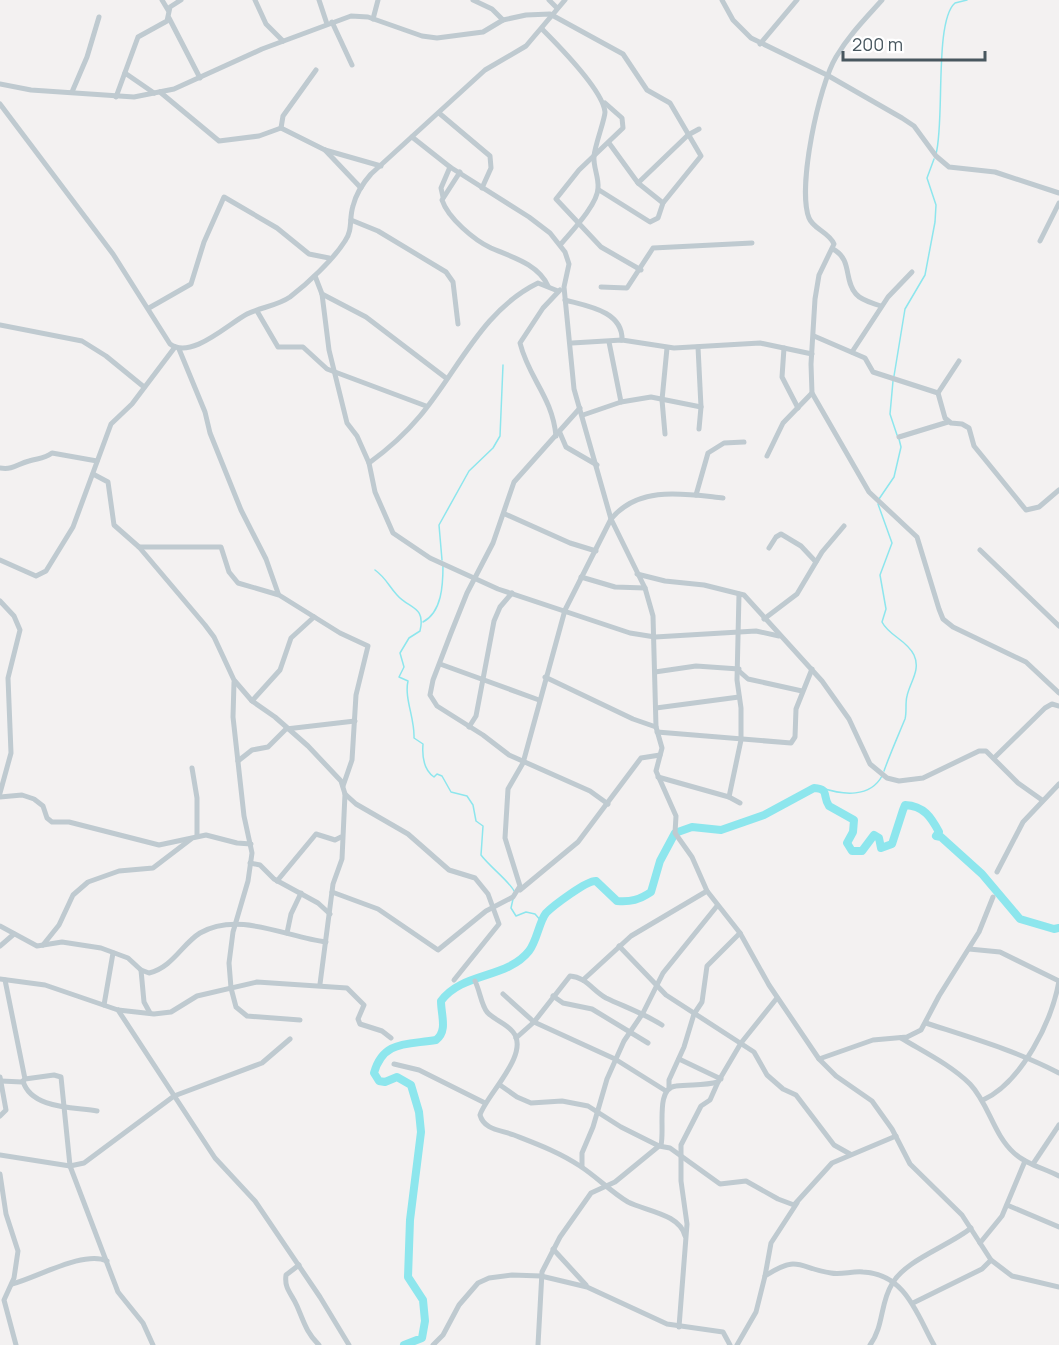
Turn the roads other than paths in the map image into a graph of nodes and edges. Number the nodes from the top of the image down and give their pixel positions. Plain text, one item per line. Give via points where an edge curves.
1 (162, 0) edge
2 (181, 0) edge
3 (255, 0) edge
4 (319, 0) edge
5 (378, 0) edge
6 (473, 0) edge
7 (549, 0) edge
8 (565, 0) edge
9 (722, 0) edge
10 (797, 0) edge
11 (879, 1) edge
12 (556, 7) junction
13 (168, 10) junction
14 (550, 14) junction
15 (99, 17) dead end
16 (169, 18) junction
17 (373, 19) junction
18 (503, 20) junction
19 (329, 23) junction
20 (542, 29) junction
21 (284, 41) junction
22 (760, 44) junction
23 (352, 64) dead end
24 (316, 70) dead end
25 (125, 73) junction
26 (827, 75) junction
27 (200, 78) junction
28 (0, 84) edge
29 (72, 92) junction
30 (157, 93) junction
31 (116, 97) junction
32 (605, 103) dead end
33 (0, 104) edge
34 (440, 113) junction
35 (281, 128) junction
36 (699, 129) dead end
37 (688, 135) junction
38 (412, 137) junction
39 (609, 143) junction
40 (325, 150) junction
41 (594, 156) junction
42 (381, 166) junction
43 (450, 167) junction
44 (460, 172) junction
45 (638, 183) junction
46 (361, 188) junction
47 (482, 188) junction
48 (599, 190) junction
49 (1059, 194) edge
50 (443, 197) junction
51 (663, 203) junction
52 (1059, 203) edge
53 (351, 220) junction
54 (578, 223) junction
55 (1040, 241) dead end
56 (752, 243) dead end
57 (561, 244) junction
58 (833, 249) junction
59 (329, 258) junction
60 (641, 270) junction
61 (912, 272) dead end
62 (315, 276) junction
63 (548, 286) junction
64 (564, 287) junction
65 (601, 287) dead end
66 (558, 291) junction
67 (322, 294) junction
68 (565, 300) junction
69 (881, 306) junction
70 (149, 308) junction
71 (257, 311) junction
72 (458, 324) dead end
73 (0, 326) edge
74 (814, 336) junction
75 (622, 340) junction
76 (609, 342) junction
77 (572, 344) junction
78 (698, 347) junction
79 (177, 348) junction
80 (667, 348) junction
81 (784, 348) junction
82 (852, 352) junction
83 (812, 354) junction
84 (959, 361) dead end
85 (336, 373) junction
86 (446, 378) junction
87 (144, 387) junction
88 (813, 393) junction
89 (938, 393) junction
90 (662, 400) junction
91 (621, 402) junction
92 (426, 406) junction
93 (701, 407) junction
94 (580, 408) junction
95 (798, 408) junction
96 (583, 415) junction
97 (948, 422) junction
98 (699, 429) dead end
99 (558, 434) junction
100 (665, 434) dead end
101 (899, 437) dead end
102 (744, 442) dead end
103 (767, 456) dead end
104 (97, 461) junction
105 (369, 463) junction
106 (597, 465) junction
107 (0, 468) edge
108 (93, 474) junction
109 (1059, 490) edge
110 (696, 495) junction
111 (723, 498) dead end
112 (505, 514) junction
113 (611, 519) junction
114 (844, 526) dead end
115 (139, 547) junction
116 (769, 548) dead end
117 (980, 550) dead end
118 (596, 551) junction
119 (0, 560) edge
120 (816, 562) junction
121 (637, 574) junction
122 (581, 577) junction
123 (475, 579) junction
124 (645, 588) junction
125 (512, 592) junction
126 (279, 594) junction
127 (739, 594) junction
128 (0, 601) edge
129 (565, 609) junction
130 (314, 617) junction
131 (764, 619) junction
132 (1059, 626) edge
133 (739, 633) junction
134 (779, 636) junction
135 (655, 637) junction
136 (440, 664) junction
137 (812, 669) junction
138 (739, 670) junction
139 (655, 672) junction
140 (545, 677) junction
141 (234, 680) junction
142 (483, 680) junction
143 (802, 691) junction
144 (1059, 693) edge
145 (739, 697) junction
146 (539, 700) junction
147 (252, 701) junction
148 (1059, 706) edge
149 (656, 708) junction
150 (355, 722) junction
151 (469, 727) junction
152 (288, 728) junction
153 (657, 729) junction
154 (741, 740) junction
155 (660, 755) junction
156 (994, 758) junction
157 (238, 761) junction
158 (523, 763) junction
159 (192, 768) dead end
160 (658, 777) junction
161 (1059, 784) edge
162 (343, 786) junction
163 (345, 794) junction
164 (0, 795) edge
165 (729, 797) junction
166 (1042, 800) junction
167 (740, 803) dead end
168 (608, 804) junction
169 (195, 836) junction
170 (341, 837) junction
171 (251, 844) junction
172 (250, 863) junction
173 (998, 872) dead end
174 (277, 881) junction
175 (520, 890) junction
176 (707, 891) junction
177 (332, 892) junction
178 (301, 893) junction
179 (993, 897) dead end
180 (717, 906) junction
181 (494, 907) junction
182 (330, 914) junction
183 (0, 926) edge
184 (235, 926) junction
185 (287, 933) junction
186 (740, 933) junction
187 (14, 934) junction
188 (326, 942) junction
189 (0, 946) edge
190 (42, 946) junction
191 (619, 946) junction
192 (969, 949) junction
193 (114, 953) junction
194 (141, 970) junction
195 (2, 980) edge
196 (454, 980) dead end
197 (583, 980) junction
198 (475, 981) dead end
199 (1059, 981) edge
200 (320, 984) junction
201 (657, 986) junction
202 (231, 988) junction
203 (503, 994) dead end
204 (553, 996) junction
205 (777, 998) junction
206 (104, 1005) junction
207 (118, 1010) junction
208 (150, 1013) junction
209 (643, 1013) junction
210 (694, 1014) junction
211 (300, 1020) dead end
212 (534, 1022) junction
213 (926, 1023) junction
214 (662, 1025) dead end
215 (630, 1031) junction
216 (391, 1038) dead end
217 (516, 1038) junction
218 (901, 1038) junction
219 (290, 1039) dead end
220 (648, 1043) dead end
221 (741, 1043) junction
222 (1027, 1058) junction
223 (615, 1059) junction
224 (679, 1059) junction
225 (819, 1059) junction
226 (394, 1064) dead end
227 (1059, 1073) edge
228 (0, 1080) edge
229 (24, 1080) junction
230 (720, 1080) junction
231 (500, 1085) junction
232 (668, 1089) junction
233 (174, 1096) junction
234 (983, 1100) junction
235 (485, 1102) junction
236 (65, 1109) junction
237 (97, 1111) dead end
238 (597, 1111) junction
239 (0, 1116) edge
240 (1059, 1125) edge
241 (896, 1136) junction
242 (660, 1146) junction
243 (850, 1154) junction
244 (0, 1155) edge
245 (681, 1156) junction
246 (1025, 1161) junction
247 (1033, 1164) junction
248 (70, 1166) junction
249 (1059, 1166) edge
250 (582, 1167) junction
251 (0, 1174) edge
252 (1056, 1174) edge
253 (605, 1185) junction
254 (797, 1203) junction
255 (1007, 1205) junction
256 (1059, 1227) edge
257 (971, 1228) junction
258 (685, 1236) junction
259 (980, 1243) junction
260 (553, 1249) junction
261 (992, 1260) junction
262 (107, 1261) junction
263 (299, 1265) junction
264 (541, 1276) junction
265 (765, 1276) junction
266 (892, 1282) junction
267 (12, 1284) junction
268 (586, 1287) junction
269 (1059, 1287) edge
270 (2, 1295) edge
271 (913, 1303) junction
272 (679, 1327) junction
273 (16, 1345) edge
274 (153, 1345) edge
275 (319, 1345) edge
276 (349, 1345) edge
277 (432, 1345) edge
278 (539, 1345) edge
279 (730, 1345) edge
280 (737, 1345) edge
281 (870, 1345) edge
282 (934, 1345) edge

1 - 13 street
2 - 13 street
3 - 21 street via 266,24
4 - 19 street
5 - 17 street
6 - 18 street via 492,9
7 - 12 street
8 - 12 street
9 - 22 street via 741,30
10 - 22 street
11 - 26 street via 854,28
12 - 14 street
13 - 16 street
14 - 18 street
14 - 20 street
14 - 37 street via 622,54 647,90 670,103
15 - 29 street
16 - 25 street via 138,37
16 - 27 street
17 - 18 street via 437,38 483,32
17 - 19 street via 351,16
19 - 21 street
19 - 23 street
20 - 34 street via 526,46 485,70
20 - 41 street via 578,68 603,104 605,115
21 - 27 street
22 - 26 street
24 - 35 street via 284,116
25 - 30 street
25 - 31 street
26 - 49 street via 914,126 949,167 995,172
26 - 58 street via 810,144 805,185 810,220 832,239
27 - 30 street
28 - 29 street
29 - 31 street
30 - 31 street
30 - 35 street via 219,141 259,136
32 - 39 street via 624,122
33 - 70 street
34 - 38 street
34 - 47 street via 490,156 491,168
35 - 40 street
36 - 37 street
37 - 45 street
37 - 51 street via 702,156
38 - 42 street
38 - 43 street
39 - 41 street
39 - 45 street
40 - 42 street
40 - 46 street
41 - 48 street
41 - 54 street via 556,196
42 - 46 street
43 - 44 street
43 - 50 street via 441,188
44 - 47 street
44 - 50 street
45 - 51 street
46 - 53 street
47 - 57 street via 529,217
48 - 51 street via 650,222 658,218
48 - 54 street
50 - 63 street via 442,202 456,221 489,247 524,262
52 - 55 street
53 - 59 street via 345,241
53 - 72 street via 378,231 446,272 453,282
54 - 57 street
54 - 60 street via 601,247
56 - 60 street via 653,248
57 - 64 street via 569,264
58 - 69 street via 845,259 854,292
58 - 74 street via 817,283
59 - 62 street
59 - 70 street via 309,254 277,228 224,197 188,288
60 - 65 street via 627,288
61 - 69 street
62 - 67 street
62 - 71 street via 288,298
63 - 66 street
63 - 86 street via 538,284 508,300
64 - 66 street
64 - 68 street
66 - 99 street via 520,344 553,411
67 - 85 street
67 - 86 street via 366,316
68 - 75 street via 615,319 622,329
68 - 77 street
69 - 82 street
70 - 79 street via 167,340
71 - 79 street via 213,337
71 - 85 street via 278,347 303,347 316,362
73 - 87 street via 82,341
74 - 82 street
74 - 83 street
75 - 76 street
75 - 80 street
76 - 77 street
76 - 91 street
77 - 94 street via 571,371
78 - 80 street
78 - 81 street via 760,343
78 - 93 street
79 - 87 street
79 - 126 street
80 - 90 street
81 - 83 street
81 - 95 street via 782,376
82 - 89 street via 867,360 873,372
83 - 88 street
84 - 89 street
85 - 92 street
85 - 105 street via 347,423
86 - 92 street
87 - 104 street via 111,424
88 - 95 street
88 - 144 street via 869,492 917,537 943,619 1026,662
89 - 97 street
90 - 91 street via 651,397
90 - 93 street
90 - 100 street
91 - 96 street
92 - 105 street
93 - 98 street
94 - 96 street
94 - 99 street
95 - 103 street via 779,429
96 - 106 street
97 - 101 street
97 - 109 street via 969,428 974,446 1026,510 1039,507
99 - 106 street via 566,447
99 - 112 street via 514,482
102 - 110 street via 724,443 708,453
104 - 107 street via 52,453 15,468
104 - 108 street
105 - 123 street via 375,492 393,533 430,558
106 - 113 street
108 - 115 street via 108,482 112,523
108 - 119 street via 73,527 41,575 31,575
110 - 111 street
110 - 113 street via 654,495 622,508
112 - 118 street
112 - 123 street
113 - 118 street
113 - 121 street
114 - 120 street
115 - 126 street via 221,547 236,581
115 - 141 street via 214,637
116 - 120 street via 781,534 801,546
117 - 132 street
118 - 122 street
120 - 131 street via 797,594
121 - 124 street
121 - 127 street
122 - 124 street via 615,587
122 - 129 street
123 - 125 street
123 - 136 street
124 - 135 street
125 - 129 street
125 - 142 street via 494,621
126 - 130 street
127 - 131 street
127 - 133 street
128 - 164 street via 14,616 20,630 9,678 11,753
129 - 135 street via 630,633
129 - 140 street
130 - 147 street via 291,638 280,670
130 - 150 street via 369,647 356,695
131 - 134 street
133 - 134 street via 756,631
133 - 135 street
133 - 138 street
134 - 137 street
135 - 139 street
136 - 142 street
136 - 151 street via 431,688 432,701
137 - 143 street
137 - 156 street via 849,719 870,764 887,778 923,778 979,751
138 - 139 street via 696,666
138 - 143 street via 748,679
138 - 145 street
139 - 149 street
140 - 146 street
140 - 153 street
141 - 147 street
141 - 157 street via 232,717
142 - 146 street
142 - 151 street via 476,716
143 - 154 street via 794,716 793,741
145 - 149 street
145 - 154 street
146 - 158 street
147 - 152 street
148 - 156 street via 1045,708
149 - 153 street
150 - 152 street
150 - 162 street via 352,760
151 - 158 street
152 - 157 street via 268,747 252,750
152 - 162 street
153 - 154 street
153 - 155 street via 662,743
154 - 165 street
155 - 160 street
155 - 168 street via 641,758
156 - 166 street
157 - 171 street
158 - 168 street via 591,790
158 - 175 street via 508,789 504,828
159 - 169 street via 197,798
160 - 165 street
160 - 176 street via 676,816 675,833 692,856
161 - 166 street
162 - 163 street
163 - 170 street
163 - 181 street via 408,834 449,870 475,878
164 - 169 street via 34,799 52,822 69,822 159,845
165 - 167 street
166 - 173 street via 1017,831
168 - 175 street via 566,854
169 - 171 street
169 - 190 street via 153,868 119,871 88,882 73,895 59,925
170 - 174 street via 335,840 316,834
170 - 177 street via 342,859
171 - 172 street
172 - 174 street via 260,866
172 - 184 street
174 - 178 street
175 - 181 street
176 - 180 street
176 - 191 street via 650,923
177 - 181 street via 378,909 438,950
177 - 182 street
178 - 182 street
178 - 185 street
179 - 192 street
180 - 186 street
180 - 201 street
181 - 196 street via 499,924
182 - 188 street
183 - 187 street
184 - 185 street
184 - 194 street via 216,926 202,932 156,971
184 - 202 street via 229,963
185 - 188 street
186 - 205 street
186 - 210 street via 706,966 704,997
187 - 189 street
187 - 190 street
188 - 200 street
190 - 193 street via 62,942
191 - 197 street
191 - 201 street
192 - 199 street via 1000,952
192 - 213 street
193 - 194 street via 131,960
193 - 206 street
194 - 208 street via 144,1002
195 - 206 street via 45,985
195 - 229 street
197 - 204 street via 570,976
197 - 209 street via 607,998
198 - 217 street via 486,1011 513,1031
199 - 222 street via 1050,1013
200 - 202 street via 256,982
200 - 216 street via 350,989 364,1006 358,1018 360,1024
201 - 209 street
201 - 210 street
202 - 208 street via 197,996 166,1013
202 - 211 street via 236,1007 247,1016
203 - 212 street
204 - 212 street
204 - 215 street via 563,1003 592,1009
205 - 221 street
205 - 225 street
206 - 207 street
207 - 208 street
207 - 233 street
209 - 214 street
209 - 215 street
210 - 221 street
210 - 224 street
212 - 217 street
212 - 223 street
213 - 218 street via 917,1033
213 - 222 street
215 - 220 street
215 - 223 street
217 - 231 street via 514,1058
218 - 225 street via 873,1040
218 - 234 street via 961,1076
219 - 233 street via 262,1063
221 - 230 street
221 - 243 street via 758,1056 767,1075 796,1095 834,1145
222 - 227 street
222 - 234 street via 993,1096
223 - 232 street
223 - 238 street
224 - 230 street
224 - 232 street
225 - 241 street via 872,1101
226 - 235 street via 419,1070
228 - 229 street
228 - 239 street via 6,1110
229 - 236 street via 32,1096
229 - 236 street via 61,1077
230 - 232 street
230 - 245 street via 683,1141
231 - 235 street
231 - 238 street via 531,1103 572,1102
232 - 242 street via 663,1100
233 - 248 street via 93,1159
233 - 263 street via 215,1158 255,1201
234 - 246 street via 1007,1146
235 - 250 street via 480,1115 487,1125 542,1145
236 - 237 street
236 - 248 street
238 - 242 street
238 - 250 street via 582,1153
240 - 247 street
241 - 243 street
241 - 257 street via 910,1164
242 - 245 street
242 - 253 street via 615,1182
243 - 254 street via 825,1168
244 - 248 street
245 - 254 street via 720,1185 746,1181 788,1204
245 - 258 street via 687,1214
246 - 247 street
246 - 255 street
247 - 252 street
248 - 262 street
249 - 252 street
250 - 253 street
251 - 267 street via 6,1214 18,1251
253 - 258 street via 629,1202 676,1222
253 - 260 street via 591,1193
254 - 265 street via 771,1243
255 - 256 street
255 - 259 street via 997,1225
257 - 259 street
257 - 266 street
258 - 272 street
259 - 261 street
260 - 264 street
260 - 268 street
261 - 269 street via 1012,1276
261 - 271 street via 982,1269
262 - 267 street via 100,1257 72,1263
262 - 274 street via 118,1292 143,1323
263 - 275 street via 286,1275 286,1287 303,1326
263 - 276 street
264 - 268 street
264 - 277 street via 499,1276 478,1283
264 - 278 street
265 - 266 street via 782,1266 799,1263 835,1274 863,1272
265 - 280 street via 756,1311
266 - 271 street
266 - 281 street via 879,1329
267 - 270 street
268 - 272 street via 655,1320
270 - 273 street
271 - 282 street
272 - 279 street via 723,1332

